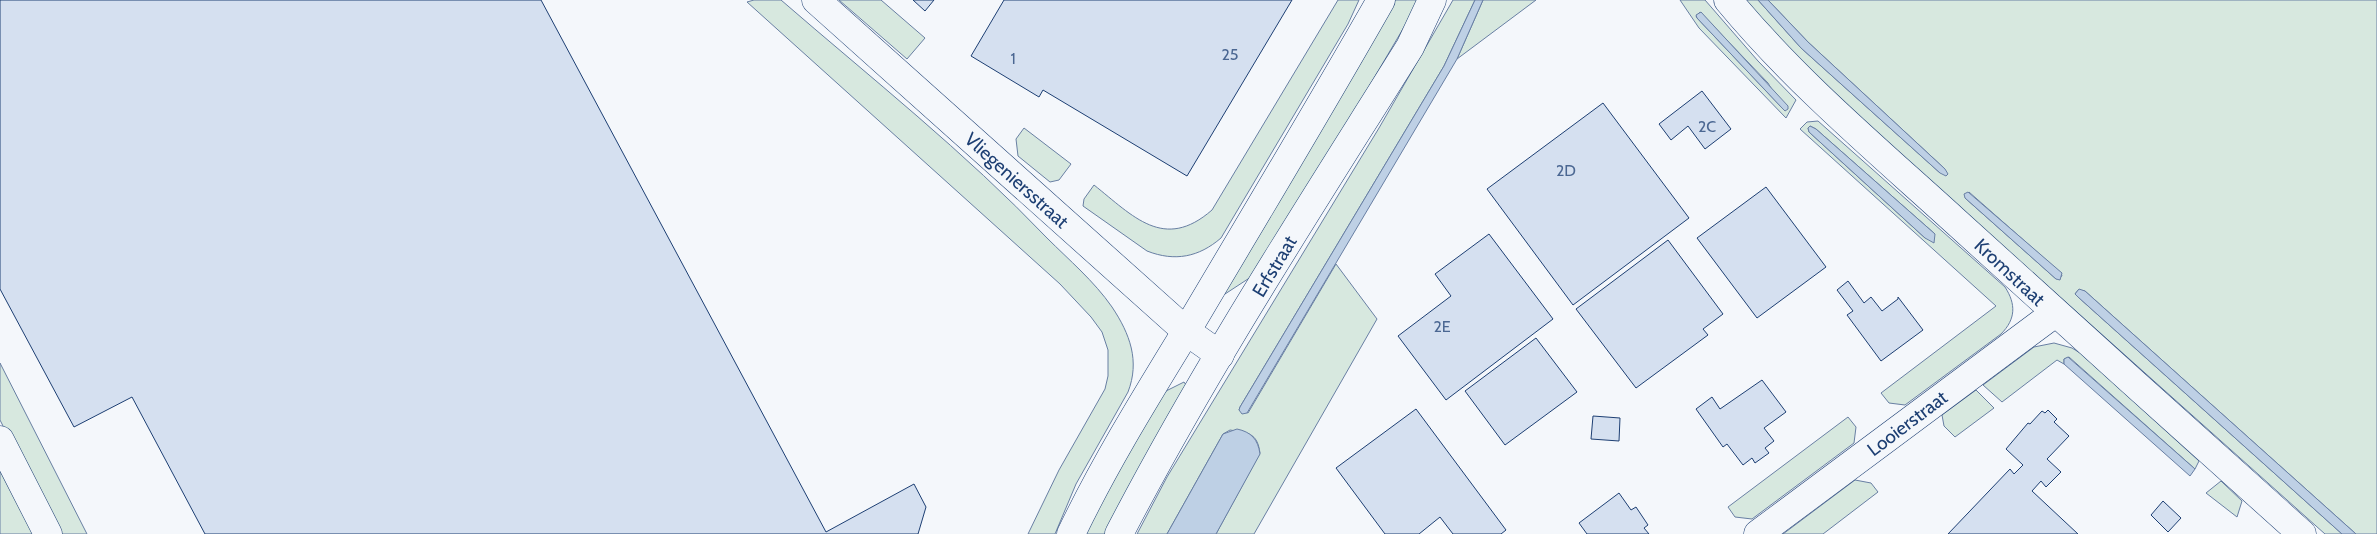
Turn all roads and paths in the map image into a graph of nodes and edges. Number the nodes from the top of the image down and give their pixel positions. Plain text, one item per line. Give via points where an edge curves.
1 (816, 0) edge
2 (1381, 0) edge
3 (1432, 0) edge
4 (1728, 0) edge
5 (2055, 313) junction
6 (1186, 331) junction
7 (1220, 355) junction
8 (0, 440) edge
9 (48, 534) edge
10 (1071, 534) edge
11 (1119, 534) edge
12 (1758, 534) edge
13 (2302, 534) edge

1 - 6 street, Vliegeniersstraat
2 - 6 street
3 - 7 street, Erfstraat via 1410,47
4 - 5 street, Kromstraat via 1821,99
5 - 12 street, Looierstraat
5 - 13 street, Kromstraat
6 - 7 street, Vliegeniersstraat
6 - 10 street via 1128,426
7 - 11 street, Erfstraat
8 - 9 street

